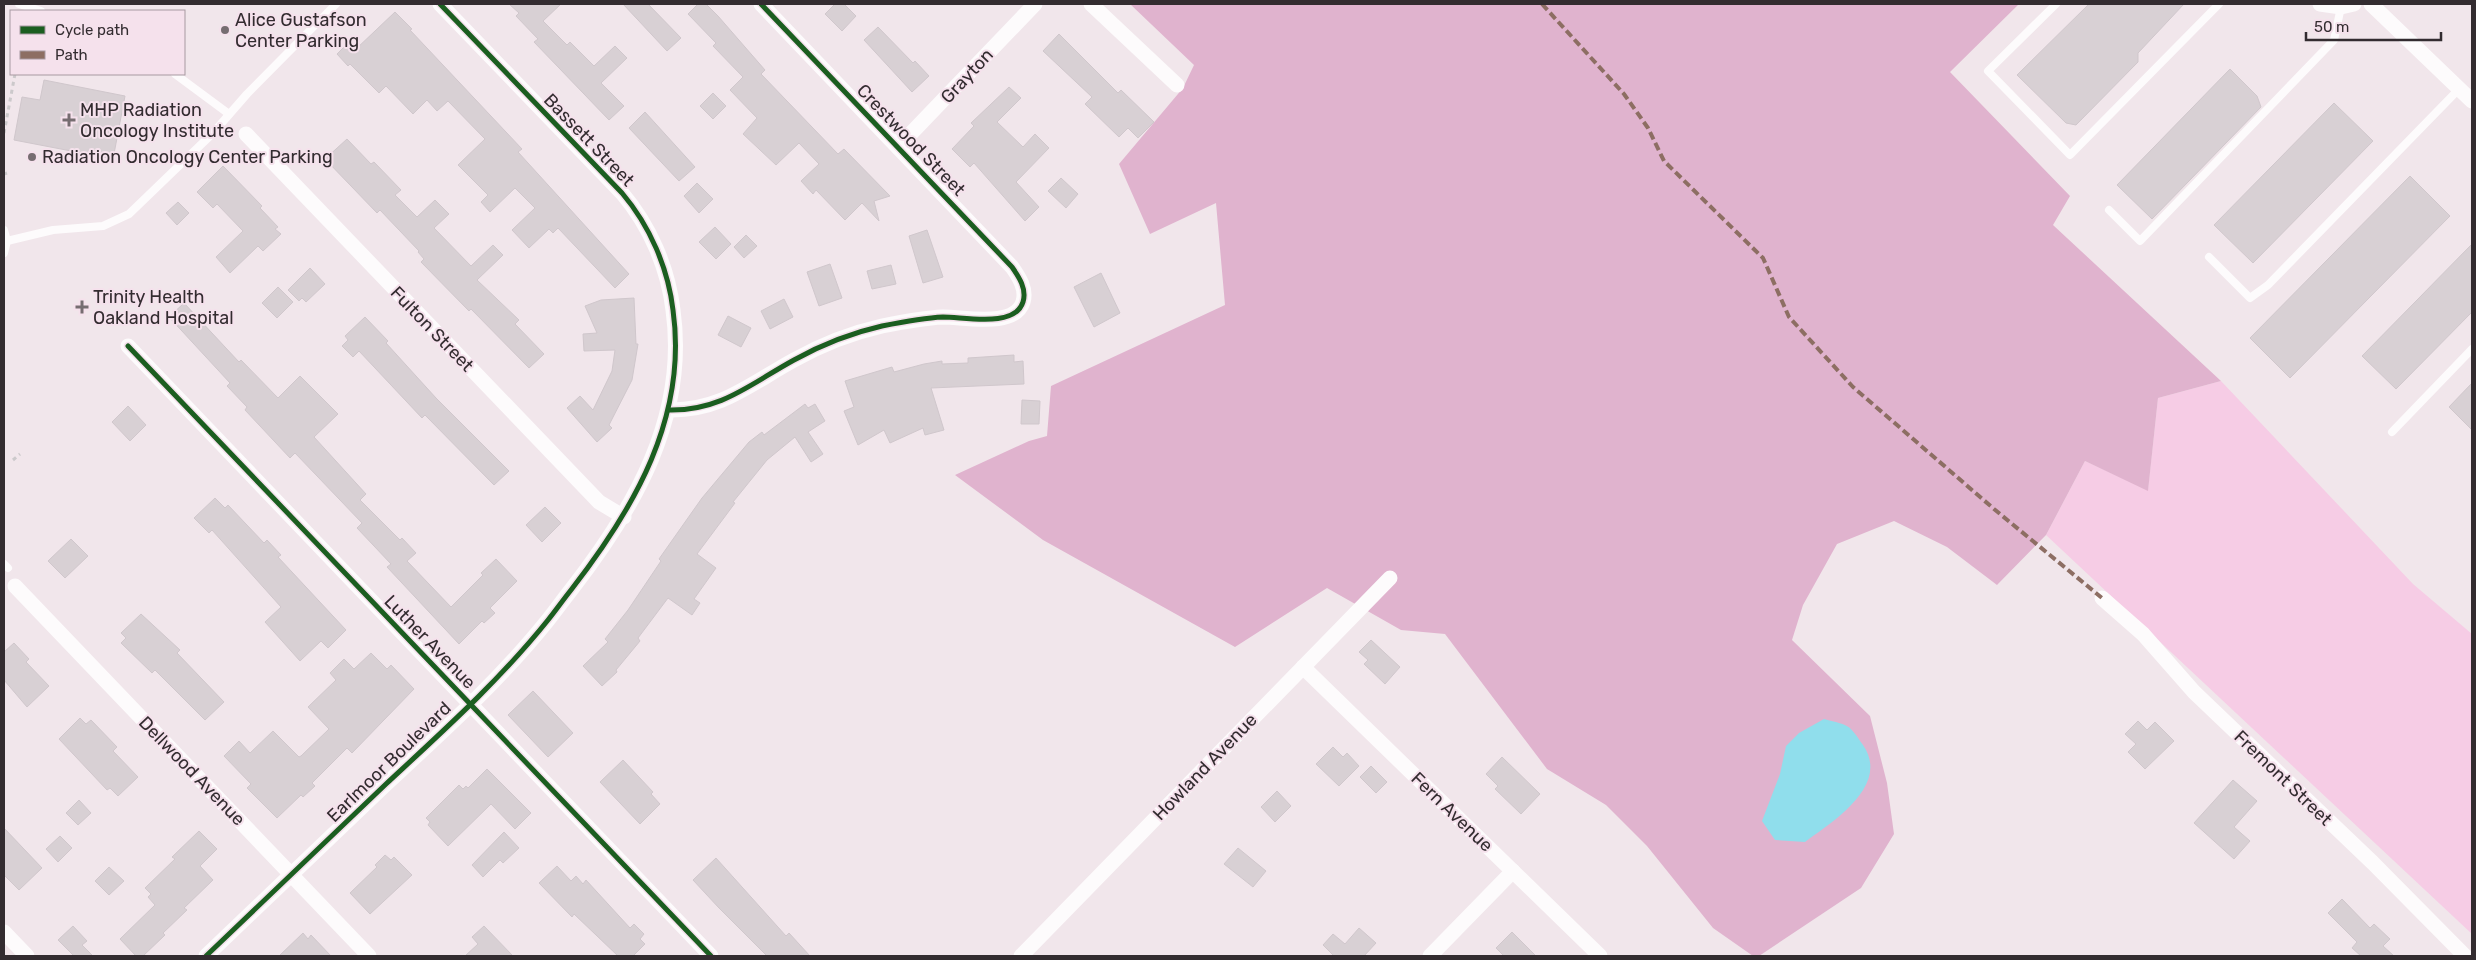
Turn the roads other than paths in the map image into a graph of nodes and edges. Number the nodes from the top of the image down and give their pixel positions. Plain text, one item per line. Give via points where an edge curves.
1 (19, 4) edge
2 (336, 4) edge
3 (440, 4) edge
4 (761, 4) edge
5 (1035, 4) edge
6 (1091, 4) edge
7 (2056, 4) edge
8 (2219, 4) edge
9 (2320, 4) edge
10 (2372, 4) edge
11 (2347, 6) edge
12 (38, 10) edge
13 (176, 75) edge
14 (1176, 86) dead end
15 (2460, 89) junction
16 (2472, 101) edge
17 (229, 114) junction
18 (246, 134) dead end
19 (898, 147) junction
20 (2109, 210) dead end
21 (4, 230) edge
22 (7, 241) junction
23 (4, 253) edge
24 (2209, 257) dead end
25 (128, 346) dead end
26 (2472, 350) edge
27 (669, 410) junction
28 (2392, 432) dead end
29 (624, 517) junction
30 (1390, 578) dead end
31 (15, 586) dead end
32 (2102, 598) dead end
33 (1303, 667) junction
34 (470, 704) junction
35 (1513, 871) junction
36 (291, 875) junction
37 (4, 932) edge
38 (26, 956) edge
39 (206, 956) edge
40 (369, 956) edge
41 (711, 956) edge
42 (1021, 956) edge
43 (1430, 956) edge
44 (1600, 956) edge
45 (2465, 956) edge

1 - 12 lane
2 - 17 lane
3 - 27 street, Bassett Street via 622,193 647,229 663,266 675,319 676,359
4 - 19 street, Crestwood Street
5 - 19 street, Grayton
6 - 14 street
7 - 8 lane via 1988,71 2070,155
9 - 11 street
10 - 15 street
11 - 20 lane via 2334,40 2140,241
13 - 17 lane
15 - 16 street
15 - 24 lane via 2268,285 2250,298
17 - 22 lane via 129,214 103,226 53,230
18 - 29 street, Fulton Street via 599,502
19 - 27 street, Crestwood Street via 1012,267 1024,289 1022,304 1014,314 1005,318 909,321 862,332 811,351 712,405 691,411
21 - 22 lane
22 - 23 lane
25 - 34 street, Luther Avenue
26 - 28 lane
27 - 29 street, Earlmoor Boulevard via 652,461
29 - 34 street, Earlmoor Boulevard via 548,620
30 - 33 street, Howland Avenue
31 - 36 street, Dellwood Avenue
32 - 45 street, Fremont Street via 2143,634 2194,692
33 - 35 street, Fern Avenue
33 - 42 street, Howland Avenue
34 - 36 street, Earlmoor Boulevard
34 - 41 street, Luther Avenue
35 - 43 street
35 - 44 street, Fern Avenue
36 - 39 street, Earlmoor Boulevard
36 - 40 street, Dellwood Avenue
37 - 38 street

